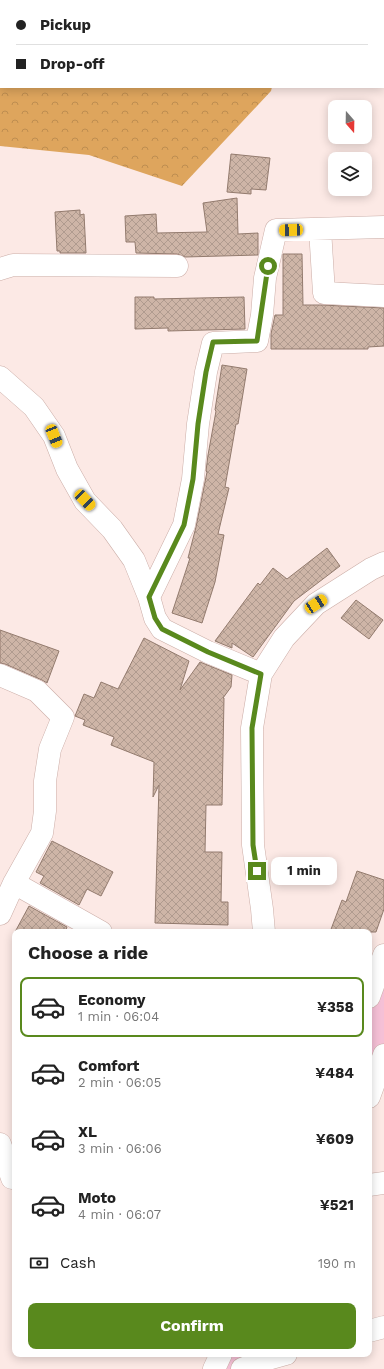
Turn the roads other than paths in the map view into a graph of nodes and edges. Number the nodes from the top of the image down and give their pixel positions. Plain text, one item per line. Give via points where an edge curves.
1 (384, 227) edge
2 (320, 229) junction
3 (177, 266) dead end
4 (0, 270) edge
5 (384, 296) edge
6 (0, 377) edge
7 (384, 563) edge
8 (149, 597) junction
9 (261, 674) junction
10 (0, 675) edge
11 (14, 883) junction
12 (0, 914) edge
13 (96, 929) edge
14 (264, 929) edge
15 (384, 954) edge
16 (372, 988) edge
17 (384, 1055) edge
18 (372, 1089) edge
19 (0, 1144) edge
20 (9, 1179) edge
21 (384, 1183) edge
22 (372, 1185) edge
23 (384, 1327) edge
24 (372, 1330) edge
25 (220, 1357) edge
26 (277, 1357) edge
27 (264, 1361) edge
28 (214, 1369) edge
29 (242, 1369) edge

1 - 2 street
2 - 5 street via 324,293
2 - 8 street via 276,230 257,341 213,342 206,372 193,479 184,525
3 - 4 street via 13,265
6 - 8 street via 34,407 46,424 85,500 112,529 134,560
7 - 9 street via 316,604 284,638
8 - 9 street via 155,618 162,629
9 - 14 street via 252,728 253,845
10 - 11 street via 37,691 63,717 50,750 45,781 42,833
11 - 12 street
11 - 13 street
15 - 16 street
17 - 18 street
19 - 20 street
21 - 22 street
23 - 24 street
25 - 28 street
26 - 27 street
27 - 29 street

